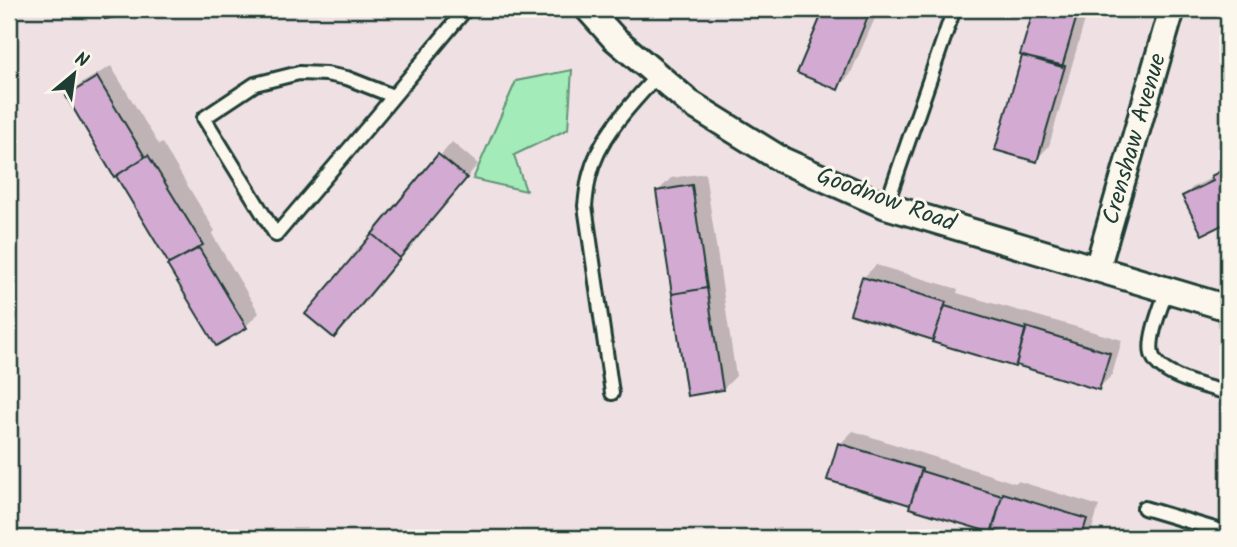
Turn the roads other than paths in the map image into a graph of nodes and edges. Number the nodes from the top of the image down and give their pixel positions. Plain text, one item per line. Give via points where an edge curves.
1 (466, 9) edge
2 (588, 9) edge
3 (954, 9) edge
4 (1172, 9) edge
5 (657, 76) junction
6 (393, 96) junction
7 (886, 205) junction
8 (1097, 269) junction
9 (1167, 289) junction
10 (1228, 308) edge
11 (612, 393) dead end
12 (1228, 393) edge
13 (1144, 508) dead end
14 (1228, 533) edge

1 - 6 lane
2 - 5 street, Goodnow Road
3 - 7 lane
4 - 8 street, Crenshaw Avenue
5 - 7 street, Goodnow Road via 690,103 782,160
5 - 11 lane via 624,112 589,177 585,206
6 - 6 lane via 276,234 204,118 255,84 299,73 346,78
7 - 8 street, Goodnow Road
8 - 9 street, Goodnow Road
9 - 10 street, Goodnow Road
9 - 12 lane via 1152,354 1177,377
13 - 14 lane

